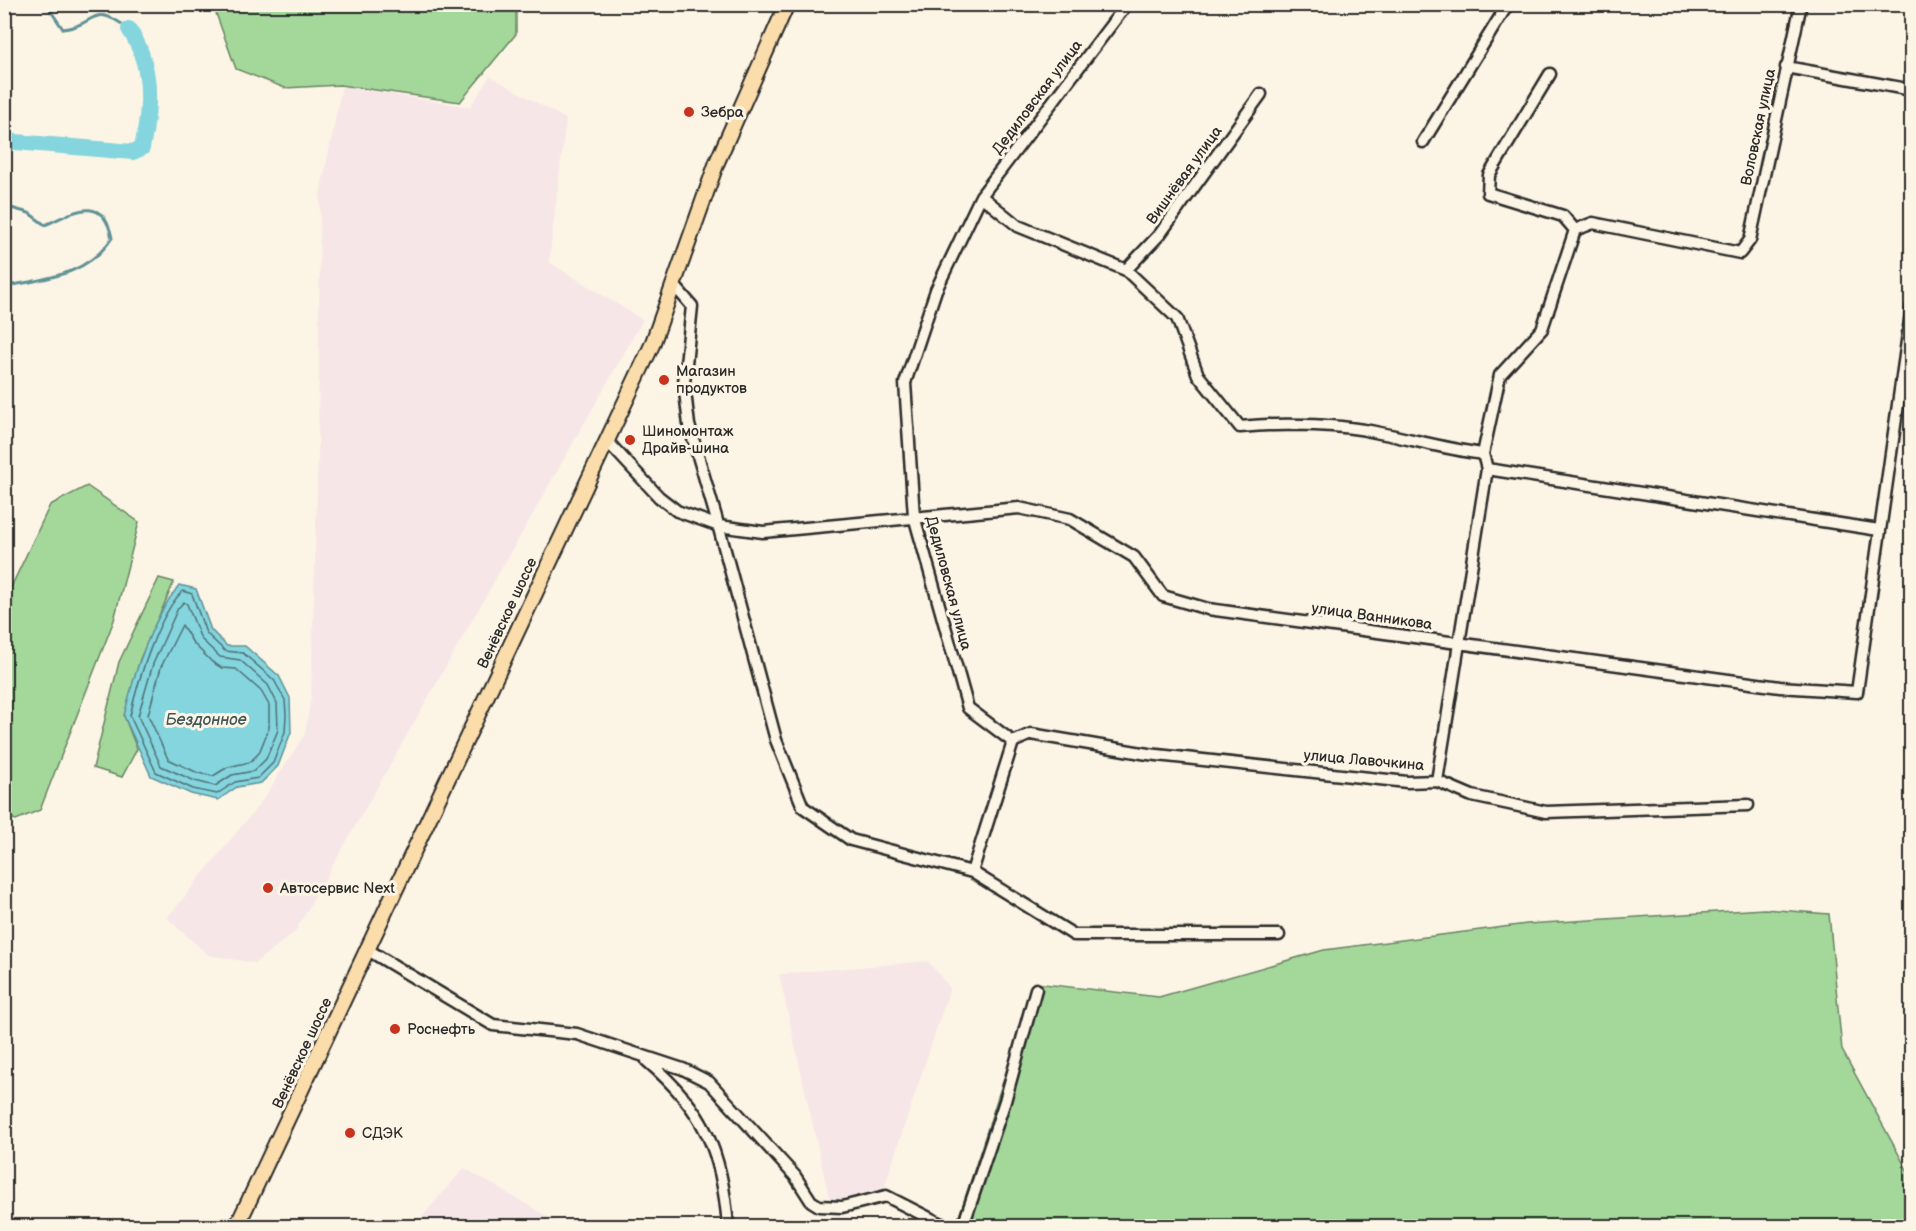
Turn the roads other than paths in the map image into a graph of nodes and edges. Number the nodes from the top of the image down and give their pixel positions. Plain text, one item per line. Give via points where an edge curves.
1 (782, 4) edge
2 (787, 4) edge
3 (1127, 4) edge
4 (1508, 4) edge
5 (1801, 4) edge
6 (775, 32) junction
7 (1786, 67) junction
8 (1550, 74) dead end
9 (1911, 90) edge
10 (1261, 94) dead end
11 (1424, 142) dead end
12 (981, 196) junction
13 (1575, 230) junction
14 (1126, 270) junction
15 (674, 285) junction
16 (1911, 306) edge
17 (607, 441) junction
18 (1483, 454) junction
19 (1487, 469) junction
20 (914, 516) junction
21 (719, 526) junction
22 (1879, 531) junction
23 (1458, 643) junction
24 (1013, 742) junction
25 (1437, 781) junction
26 (1748, 805) dead end
27 (972, 872) junction
28 (1279, 935) dead end
29 (368, 950) junction
30 (1036, 989) dead end
31 (642, 1057) junction
32 (237, 1227) edge
33 (728, 1227) edge
34 (945, 1227) edge
35 (963, 1227) edge

1 - 6 main road
2 - 6 main road, Венёвское шоссе
3 - 12 street, Дедиловская улица
4 - 11 street
5 - 7 street, Воловская улица
6 - 15 main road, Венёвское шоссе via 717,162
7 - 9 street
7 - 13 street, Воловская улица via 1750,240 1740,253 1593,223
8 - 13 street via 1489,175 1488,193 1563,216
10 - 14 street, Вишнёвая улица via 1160,234
12 - 14 street via 1018,226
12 - 20 street, Дедиловская улица via 936,290 905,383
13 - 18 street via 1542,329 1500,375
14 - 18 street via 1177,318 1198,375 1240,427 1267,424 1367,430
15 - 17 main road, Венёвское шоссе via 652,345
15 - 21 street via 692,306 684,383 688,425
16 - 22 street
17 - 21 street, улица Ванникова via 677,511
17 - 29 main road, Венёвское шоссе
18 - 19 street
19 - 22 street
19 - 23 street
20 - 21 street, улица Ванникова via 763,532
20 - 23 street, улица Ванникова via 1019,508 1070,519 1134,558 1163,596 1208,609
20 - 24 street, Дедиловская улица via 968,708
21 - 27 street via 776,740 803,807 852,840
22 - 23 street, улица Ванникова via 1857,692 1780,687
23 - 25 street
24 - 25 street, улица Лавочкина via 1031,734 1148,754 1407,782
24 - 27 street
25 - 26 street, улица Лавочкина via 1472,796 1546,812
27 - 28 street via 1074,934
29 - 31 street via 493,1025 577,1034
29 - 32 main road, Венёвское шоссе
30 - 35 street via 1005,1101
31 - 33 street via 689,1104 708,1132 718,1162
31 - 34 street via 683,1069 709,1082 819,1206 842,1207 886,1196

